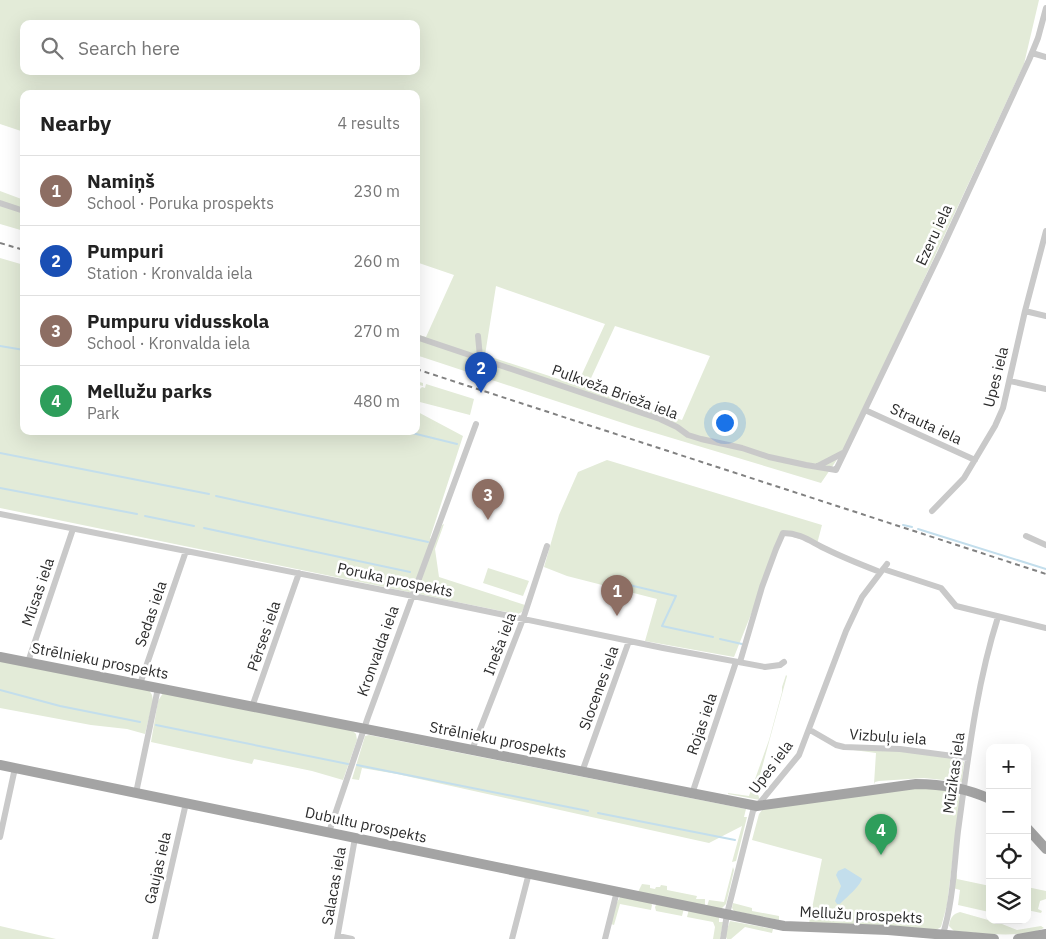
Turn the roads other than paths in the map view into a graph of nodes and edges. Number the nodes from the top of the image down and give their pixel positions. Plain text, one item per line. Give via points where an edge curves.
1 (1046, 8) edge
2 (1032, 53) junction
3 (1046, 57) edge
4 (0, 203) edge
5 (20, 210) edge
6 (1046, 231) edge
7 (1025, 310) junction
8 (1046, 316) edge
9 (478, 336) dead end
10 (420, 338) edge
11 (480, 358) junction
12 (1010, 381) junction
13 (1046, 389) edge
14 (865, 410) junction
15 (476, 424) dead end
16 (844, 453) junction
17 (975, 460) junction
18 (818, 466) junction
19 (836, 470) joint
20 (932, 511) dead end
21 (0, 514) edge
22 (73, 529) junction
23 (1026, 536) dead end
24 (1046, 544) edge
25 (547, 546) dead end
26 (186, 551) junction
27 (883, 569) junction
28 (299, 573) junction
29 (412, 596) junction
30 (998, 617) junction
31 (523, 619) junction
32 (1046, 628) edge
33 (630, 641) junction
34 (0, 657) edge
35 (28, 662) junction
36 (738, 662) junction
37 (784, 662) dead end
38 (140, 684) junction
39 (158, 688) junction
40 (252, 707) junction
41 (364, 729) junction
42 (810, 730) junction
43 (472, 750) junction
44 (968, 758) junction
45 (0, 765) edge
46 (15, 768) junction
47 (582, 772) junction
48 (964, 789) junction
49 (136, 793) junction
50 (692, 794) junction
51 (986, 798) edge
52 (186, 803) junction
53 (758, 806) junction
54 (329, 832) junction
55 (1031, 832) edge
56 (0, 837) edge
57 (356, 838) junction
58 (1046, 849) edge
59 (529, 874) junction
60 (617, 892) junction
61 (727, 914) junction
62 (1046, 934) edge
63 (337, 937) edge
64 (942, 937) edge
65 (155, 939) edge
66 (352, 939) edge
67 (512, 939) edge
68 (605, 939) edge
69 (723, 939) edge
70 (988, 939) edge
71 (1018, 939) edge

1 - 2 street, Ezeru iela
2 - 3 street
2 - 14 street, Ezeru iela
4 - 5 street
6 - 7 street, Upes iela
7 - 8 street
7 - 12 street, Upes iela
9 - 11 street
10 - 11 street, Pulkveža Brieža iela
11 - 18 street, Pulkveža Brieža iela via 660,419 688,435 769,457
12 - 13 street
12 - 17 street, Upes iela via 1003,408
14 - 16 street, Ezeru iela
14 - 17 street, Strauta iela
15 - 29 street, Kronvalda iela
16 - 18 street
16 - 19 street, Ezeru iela
17 - 20 street, Upes iela via 964,478
18 - 19 street, Pulkveža Brieža iela
21 - 22 street, Poruka prospekts
22 - 26 street, Poruka prospekts
22 - 35 street, Mūsas iela
23 - 24 street
25 - 31 street, Ineša iela
26 - 28 street, Poruka prospekts
26 - 38 street, Sedas iela
27 - 30 street via 941,588 956,606
27 - 36 street, Rojas iela via 825,549 794,533 783,534
27 - 42 street, Upes iela via 862,597 846,631
28 - 29 street, Poruka prospekts
28 - 40 street, Pērses iela
29 - 31 street, Poruka prospekts
29 - 41 street, Kronvalda iela
30 - 32 street
30 - 44 street, Mūzikas iela
31 - 33 street, Poruka prospekts
31 - 43 street, Ineša iela
33 - 36 street, Poruka prospekts
33 - 47 street, Slocenes iela
34 - 35 main road, Strēlnieku prospekts
35 - 38 main road, Strēlnieku prospekts
36 - 37 street, Poruka prospekts via 771,667
36 - 50 street, Rojas iela
38 - 39 main road, Strēlnieku prospekts
39 - 40 main road, Strēlnieku prospekts
39 - 49 street
40 - 41 main road, Strēlnieku prospekts
41 - 43 main road, Strēlnieku prospekts
41 - 54 street, Kronvalda iela
42 - 44 street, Vizbuļu iela via 844,747 900,749
42 - 53 street, Upes iela via 796,760
43 - 47 main road, Strēlnieku prospekts
44 - 48 street, Mūzikas iela
45 - 46 main road, Dubultu prospekts
46 - 49 main road, Dubultu prospekts
46 - 56 street
47 - 50 main road, Strēlnieku prospekts
48 - 51 main road, Strēlnieku prospekts
48 - 53 main road, Strēlnieku prospekts via 916,784
48 - 64 street, Mūzikas iela
49 - 52 main road, Dubultu prospekts
50 - 53 main road, Strēlnieku prospekts
52 - 54 main road, Dubultu prospekts
52 - 65 street, Gaujas iela
53 - 61 street, Upes iela via 753,811
54 - 57 main road, Dubultu prospekts
55 - 58 main road
57 - 59 main road, Dubultu prospekts
57 - 63 street, Salacas iela
59 - 60 main road, Dubultu prospekts
59 - 67 street
60 - 61 main road, Dubultu prospekts
60 - 68 street
61 - 64 main road, Mellužu prospekts via 784,926 860,928
61 - 69 street, Upes iela
62 - 71 main road
63 - 66 street
64 - 70 main road, Mellužu prospekts

